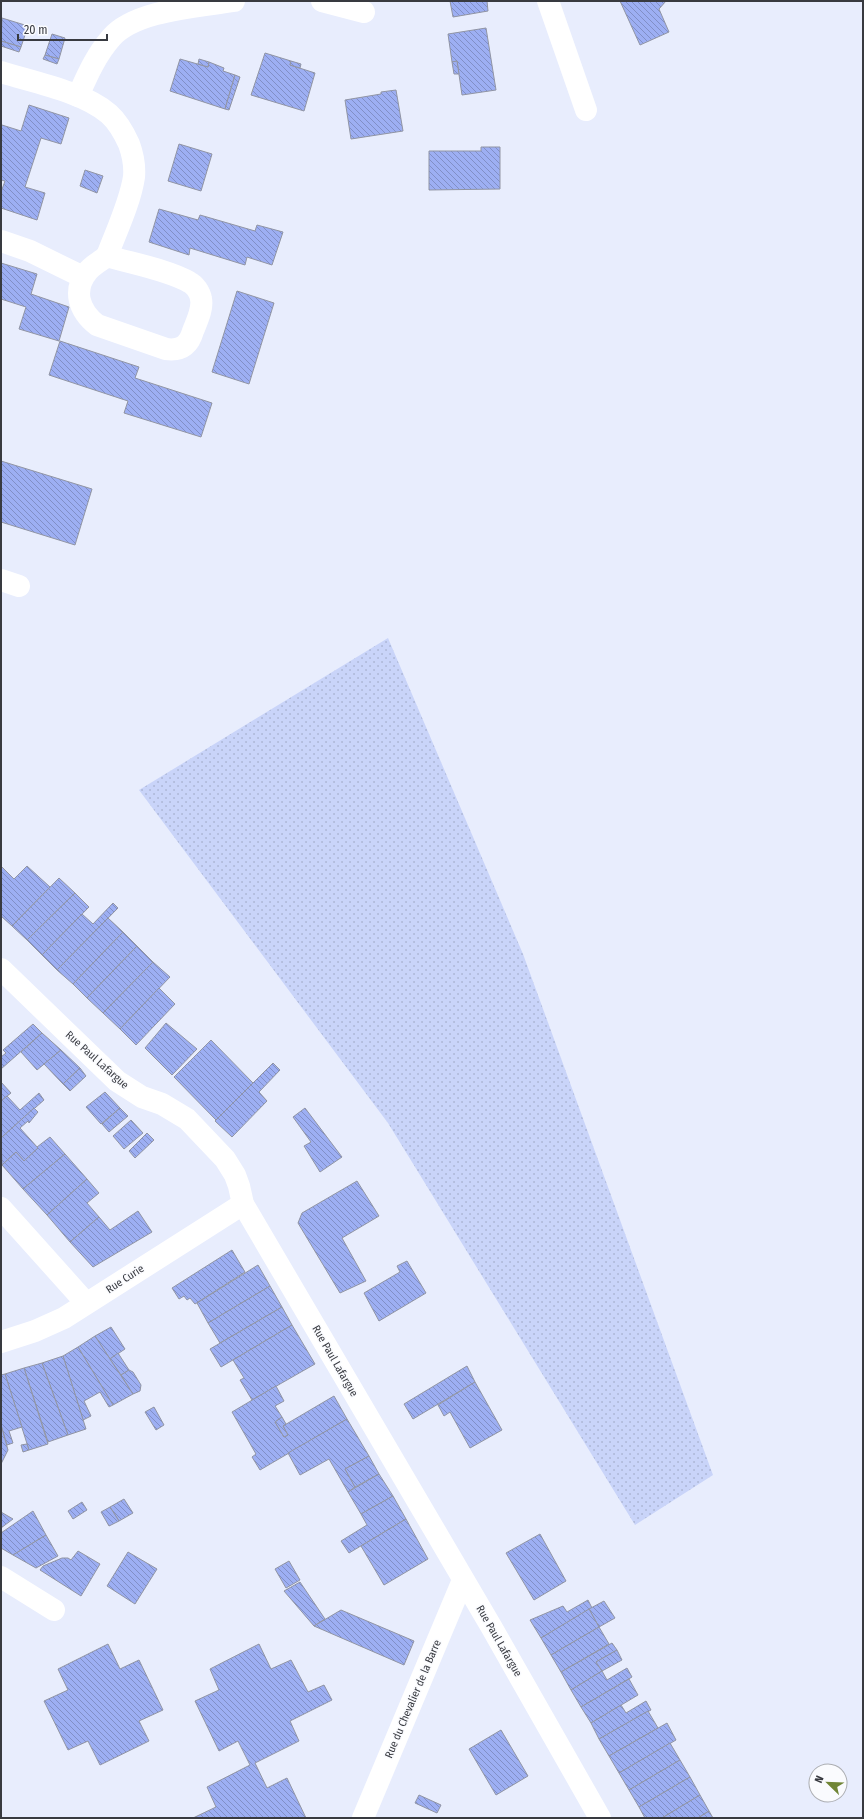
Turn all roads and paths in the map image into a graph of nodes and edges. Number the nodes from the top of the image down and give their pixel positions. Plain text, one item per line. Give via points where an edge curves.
1 (234, 1) edge
2 (322, 1) edge
3 (548, 1) edge
4 (364, 12) dead end
5 (1, 72) edge
6 (78, 96) junction
7 (586, 110) dead end
8 (1, 241) edge
9 (107, 256) junction
10 (84, 277) junction
11 (1, 969) edge
12 (243, 1204) junction
13 (1, 1208) edge
14 (86, 1303) junction
15 (1, 1342) edge
16 (1, 1577) edge
17 (463, 1580) junction
18 (54, 1610) dead end
19 (363, 1818) edge
20 (600, 1818) edge

1 - 6 street via 147,16 132,22 111,38 90,70
2 - 4 street
3 - 7 street
5 - 6 street
6 - 9 street via 109,114 119,125 133,158 134,177
8 - 10 street via 30,251
9 - 10 street
9 - 10 street via 178,277 190,282 197,289 201,298 201,309 190,339 184,346 176,350 166,349 97,325 83,311 79,297
11 - 12 street, Rue Paul Lafargue via 117,1081 142,1097 162,1104 187,1119 225,1159 235,1175
12 - 14 street, Rue Curie
12 - 17 street, Rue Paul Lafargue
13 - 14 street
14 - 15 street, Rue Curie via 49,1326
16 - 18 street
17 - 19 street, Rue du Chevalier de la Barre
17 - 20 street, Rue Paul Lafargue

